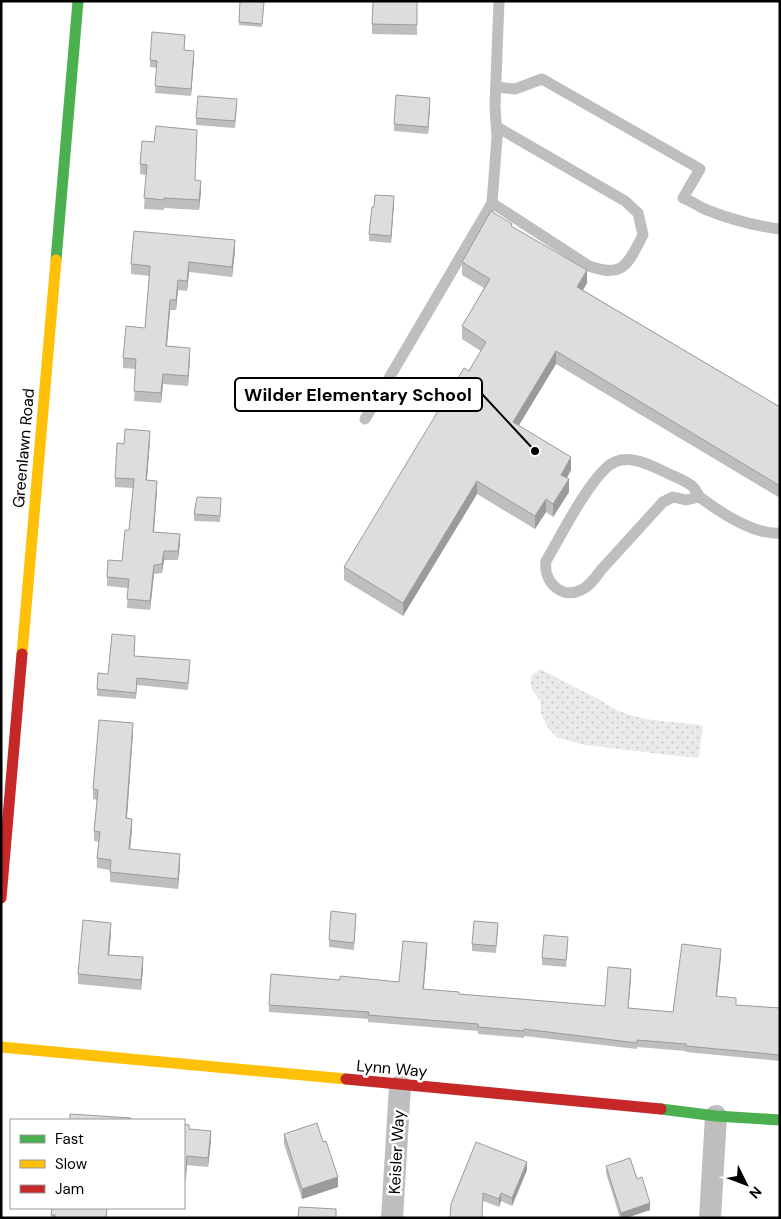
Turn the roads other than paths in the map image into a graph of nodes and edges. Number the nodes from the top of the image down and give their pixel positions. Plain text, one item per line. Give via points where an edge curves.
1 (78, 1) edge
2 (499, 1) edge
3 (496, 87) junction
4 (497, 132) junction
5 (492, 203) junction
6 (780, 229) edge
7 (365, 419) dead end
8 (699, 497) junction
9 (780, 533) edge
10 (1, 898) edge
11 (1, 1047) edge
12 (400, 1086) junction
13 (716, 1116) junction
14 (780, 1120) edge
15 (392, 1218) edge
16 (710, 1218) edge

1 - 10 street, Greenlawn Road
2 - 3 lane
3 - 4 lane
3 - 6 lane via 515,89 542,78 700,169 683,198 735,220
4 - 5 lane
4 - 5 lane via 625,201 638,213 643,235 624,267 615,271 601,270 589,266
5 - 7 lane
8 - 8 lane via 693,487 643,462 632,459 612,464 596,479 546,561 545,571 549,580 558,589 581,591 663,502 673,497 686,500
8 - 9 lane via 750,527
11 - 12 street, Lynn Way
12 - 13 street, Lynn Way
12 - 15 street, Keisler Way
13 - 14 street, Lynn Way
13 - 16 street

